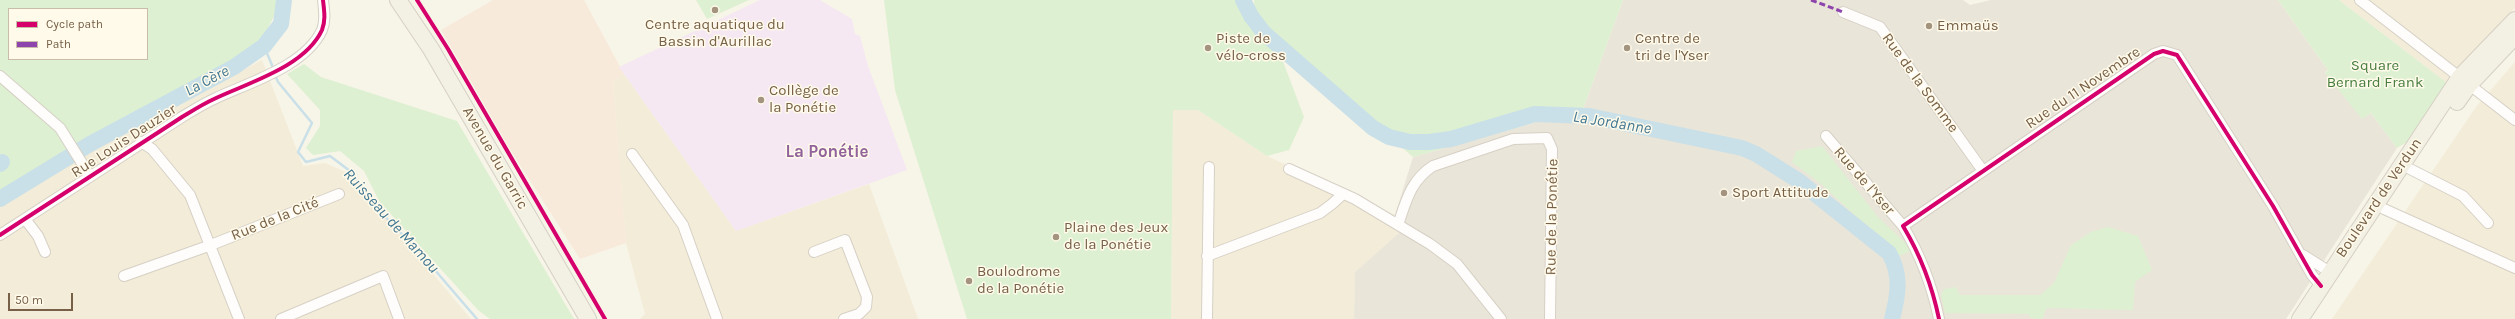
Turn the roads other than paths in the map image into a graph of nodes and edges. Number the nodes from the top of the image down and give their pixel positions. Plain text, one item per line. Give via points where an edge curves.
1 (323, 0) edge
2 (398, 0) edge
3 (2360, 0) edge
4 (1843, 12) dead end
5 (2515, 20) edge
6 (2515, 36) edge
7 (0, 76) edge
8 (2464, 81) junction
9 (182, 117) junction
10 (2515, 120) edge
11 (1826, 136) dead end
12 (141, 142) junction
13 (157, 154) junction
14 (632, 154) dead end
15 (1209, 167) dead end
16 (1289, 169) dead end
17 (2410, 169) junction
18 (1983, 171) junction
19 (90, 176) junction
20 (339, 194) dead end
21 (1343, 194) junction
22 (2384, 209) junction
23 (25, 219) junction
24 (2488, 223) dead end
25 (1398, 225) junction
26 (1903, 226) junction
27 (0, 235) edge
28 (211, 245) junction
29 (45, 252) dead end
30 (814, 252) dead end
31 (2302, 254) junction
32 (1207, 256) junction
33 (2515, 268) edge
34 (124, 276) dead end
35 (2328, 281) junction
36 (239, 319) edge
37 (281, 319) edge
38 (400, 319) edge
39 (588, 319) edge
40 (717, 319) edge
41 (844, 319) edge
42 (1207, 319) edge
43 (1501, 319) edge
44 (1550, 319) edge
45 (1939, 319) edge
46 (2300, 319) edge
47 (2312, 319) edge

1 - 9 street, Rue Louis Dauzier via 325,14 322,30 305,52 266,77 213,99
2 - 39 main road, Avenue du Garric via 431,49
3 - 8 street
4 - 18 street, Rue de la Somme via 1880,27
5 - 8 main road
6 - 8 main road
7 - 19 street via 60,128
8 - 10 street
8 - 17 main road, Boulevard de Verdun
8 - 35 main road, Boulevard de Verdun
9 - 12 street, Rue Louis Dauzier
9 - 13 street via 161,135
11 - 26 street, Rue de l'Yser
12 - 13 street
12 - 19 street, Rue Louis Dauzier
13 - 28 street via 190,195
14 - 40 street via 683,225
15 - 32 street
16 - 21 street
17 - 22 main road, Boulevard de Verdun
17 - 24 street via 2463,196
18 - 26 street, Rue du 11 Novembre
18 - 31 street, Rue du 11 Novembre via 2154,54 2170,52 2177,55
19 - 23 street, Rue Louis Dauzier
20 - 28 street, Rue de la Cité
21 - 25 street
21 - 32 street via 1320,213
22 - 33 street
22 - 35 main road, Boulevard de Verdun
23 - 27 street, Rue Louis Dauzier
23 - 29 street via 38,236
25 - 43 street via 1457,264
25 - 44 street, Rue de la Ponétie via 1412,186 1422,173 1433,166 1513,139 1547,138 1552,149
26 - 45 street via 1929,276
28 - 34 street
28 - 36 street
30 - 41 street via 846,240 867,297 866,307 859,314
31 - 35 street, Rue du 11 Novembre
31 - 35 street, Rue du 11 Novembre via 2312,275
32 - 42 street
35 - 46 main road, Boulevard de Verdun
35 - 47 main road, Boulevard de Verdun
37 - 38 street via 383,276

